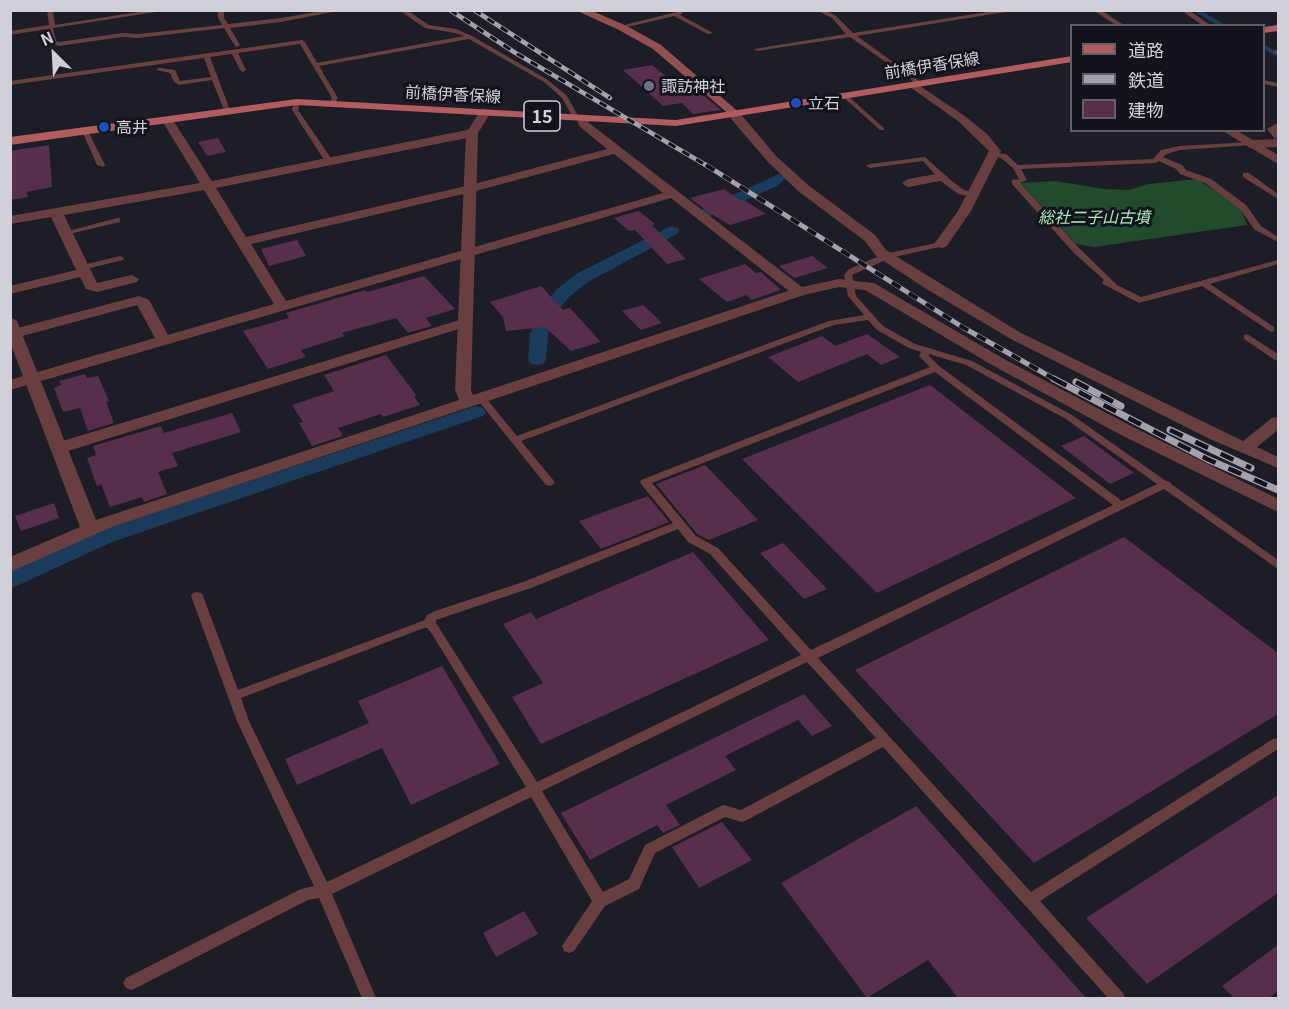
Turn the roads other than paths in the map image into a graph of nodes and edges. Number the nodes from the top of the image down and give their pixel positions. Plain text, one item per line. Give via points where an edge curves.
1 (50, 10) edge
2 (166, 10) edge
3 (221, 10) edge
4 (340, 10) edge
5 (402, 10) edge
6 (580, 10) edge
7 (819, 10) edge
8 (1014, 10) edge
9 (1096, 10) edge
10 (1184, 10) edge
11 (676, 12) edge
12 (1119, 24) edge
13 (1205, 24) edge
14 (226, 26) junction
15 (51, 27) junction
16 (620, 27) junction
17 (10, 33) edge
18 (710, 33) dead end
19 (851, 35) junction
20 (470, 37) junction
21 (235, 48) junction
22 (757, 49) dead end
23 (206, 55) junction
24 (1070, 60) edge
25 (315, 64) junction
26 (159, 70) dead end
27 (243, 70) dead end
28 (214, 78) junction
29 (10, 83) edge
30 (917, 84) junction
31 (845, 96) junction
32 (297, 102) junction
33 (332, 103) junction
34 (227, 110) junction
35 (486, 112) junction
36 (735, 114) junction
37 (578, 118) junction
38 (167, 119) junction
39 (1278, 127) edge
40 (882, 129) dead end
41 (85, 131) junction
42 (1230, 132) edge
43 (472, 133) junction
44 (1278, 135) edge
45 (10, 141) edge
46 (1278, 143) edge
47 (1250, 144) junction
48 (616, 150) junction
49 (995, 155) junction
50 (1159, 158) junction
51 (1278, 160) edge
52 (329, 161) junction
53 (101, 165) dead end
54 (870, 166) dead end
55 (1016, 167) junction
56 (1246, 175) dead end
57 (942, 177) junction
58 (908, 183) dead end
59 (207, 186) junction
60 (472, 188) junction
61 (672, 194) junction
62 (972, 195) junction
63 (1278, 197) edge
64 (58, 212) junction
65 (10, 219) edge
66 (117, 220) dead end
67 (65, 233) junction
68 (1278, 240) edge
69 (243, 242) junction
70 (941, 244) joint
71 (468, 253) junction
72 (887, 256) junction
73 (120, 258) dead end
74 (1278, 262) edge
75 (83, 270) junction
76 (132, 279) dead end
77 (848, 282) junction
78 (1203, 283) junction
79 (10, 290) edge
80 (799, 292) junction
81 (282, 306) junction
82 (870, 317) junction
83 (466, 322) junction
84 (13, 327) edge
85 (1271, 329) dead end
86 (1247, 336) dead end
87 (164, 340) junction
88 (926, 351) junction
89 (1278, 358) edge
90 (936, 368) junction
91 (32, 379) junction
92 (10, 385) edge
93 (475, 401) junction
94 (1278, 422) edge
95 (515, 440) junction
96 (59, 448) junction
97 (1244, 448) junction
98 (1278, 463) edge
99 (550, 483) dead end
100 (1166, 484) junction
101 (1121, 506) junction
102 (1278, 506) edge
103 (680, 525) junction
104 (90, 528) junction
105 (10, 565) edge
106 (1278, 565) edge
107 (197, 596) dead end
108 (430, 624) junction
109 (809, 656) junction
110 (234, 696) junction
111 (884, 740) junction
112 (1278, 743) edge
113 (534, 789) junction
114 (323, 891) junction
115 (1029, 900) junction
116 (600, 901) junction
117 (568, 946) dead end
118 (131, 983) dead end
119 (369, 999) edge
120 (1118, 999) edge

1 - 15 lane
2 - 15 lane
3 - 14 lane
4 - 14 lane
5 - 20 lane via 431,29 456,31
6 - 16 main road
7 - 19 lane via 834,17
8 - 19 lane
9 - 12 lane
10 - 13 lane
11 - 16 lane
11 - 18 lane
14 - 15 lane via 58,44 53,42
14 - 21 lane
15 - 17 lane
16 - 36 main road via 664,52
19 - 22 lane
19 - 30 lane
20 - 25 lane
20 - 37 lane via 556,88
21 - 23 lane
21 - 25 lane via 302,42
21 - 27 lane
23 - 28 lane
23 - 29 lane
24 - 30 main road, 前橋伊香保線 / 15
25 - 33 lane via 335,98
26 - 28 lane via 173,71 179,83
28 - 34 lane
30 - 31 main road, 前橋伊香保線 / 15
30 - 49 street via 992,146
31 - 36 main road, 前橋伊香保線 / 15
31 - 40 lane
32 - 33 main road, 前橋伊香保線 / 15
32 - 34 main road, 前橋伊香保線 / 15
32 - 52 lane via 296,110
33 - 35 main road, 前橋伊香保線 / 15
34 - 38 main road, 前橋伊香保線 / 15
35 - 37 main road, 前橋伊香保線 / 15
35 - 43 street
36 - 37 main road, 前橋伊香保線 / 15 via 676,123
36 - 72 street via 790,176 870,238
37 - 48 street
38 - 41 main road, 前橋伊香保線 / 15
38 - 59 street
39 - 44 street via 1273,129
41 - 45 main road, 前橋伊香保線 / 15
41 - 53 lane
42 - 47 street
43 - 52 street
43 - 60 street
46 - 47 street
47 - 50 lane via 1180,148 1164,152
47 - 51 street
48 - 60 street
48 - 61 street
49 - 55 lane via 1003,156
49 - 62 street
50 - 55 lane
50 - 68 lane via 1208,180 1243,207 1258,228
52 - 59 street
54 - 57 lane via 925,159
55 - 78 lane via 1023,180 1015,182 1110,284 1139,300
56 - 63 lane
57 - 58 street
57 - 62 lane via 961,192
59 - 64 street
59 - 69 street
60 - 69 street
60 - 71 street
61 - 71 street
61 - 80 street
62 - 70 street
64 - 65 street
64 - 67 street
66 - 67 lane
67 - 75 street
69 - 81 street
70 - 72 lane
71 - 81 street
71 - 83 street
72 - 77 lane via 852,271
72 - 97 street via 1016,336
73 - 75 lane
74 - 78 lane
75 - 76 street via 94,288
75 - 79 street
77 - 80 street
77 - 82 lane via 852,296
77 - 102 street via 876,289 998,362
78 - 85 lane
80 - 93 street
81 - 87 street
82 - 88 lane via 888,334
82 - 95 lane via 832,323
83 - 93 street via 463,390
83 - 96 street
84 - 87 street via 139,300
84 - 91 street
86 - 89 lane
87 - 91 street
88 - 90 lane via 924,356
88 - 100 lane via 969,363 1069,417
90 - 101 lane
90 - 103 lane via 645,482
91 - 92 street
91 - 96 street
93 - 95 lane
93 - 104 street
94 - 97 street
95 - 99 lane
96 - 104 street
97 - 98 street
100 - 101 lane
100 - 106 lane
101 - 109 lane
103 - 108 lane via 527,585 439,614 431,618
103 - 109 lane via 692,539 714,551
104 - 105 street
107 - 110 lane
108 - 110 lane
108 - 113 lane
109 - 111 lane
109 - 113 lane
110 - 114 lane
111 - 115 lane
111 - 116 lane via 742,816 724,811 650,849 634,884
112 - 115 lane
113 - 114 lane
113 - 116 lane
114 - 118 lane via 306,894
114 - 119 lane
115 - 120 lane
116 - 117 lane

